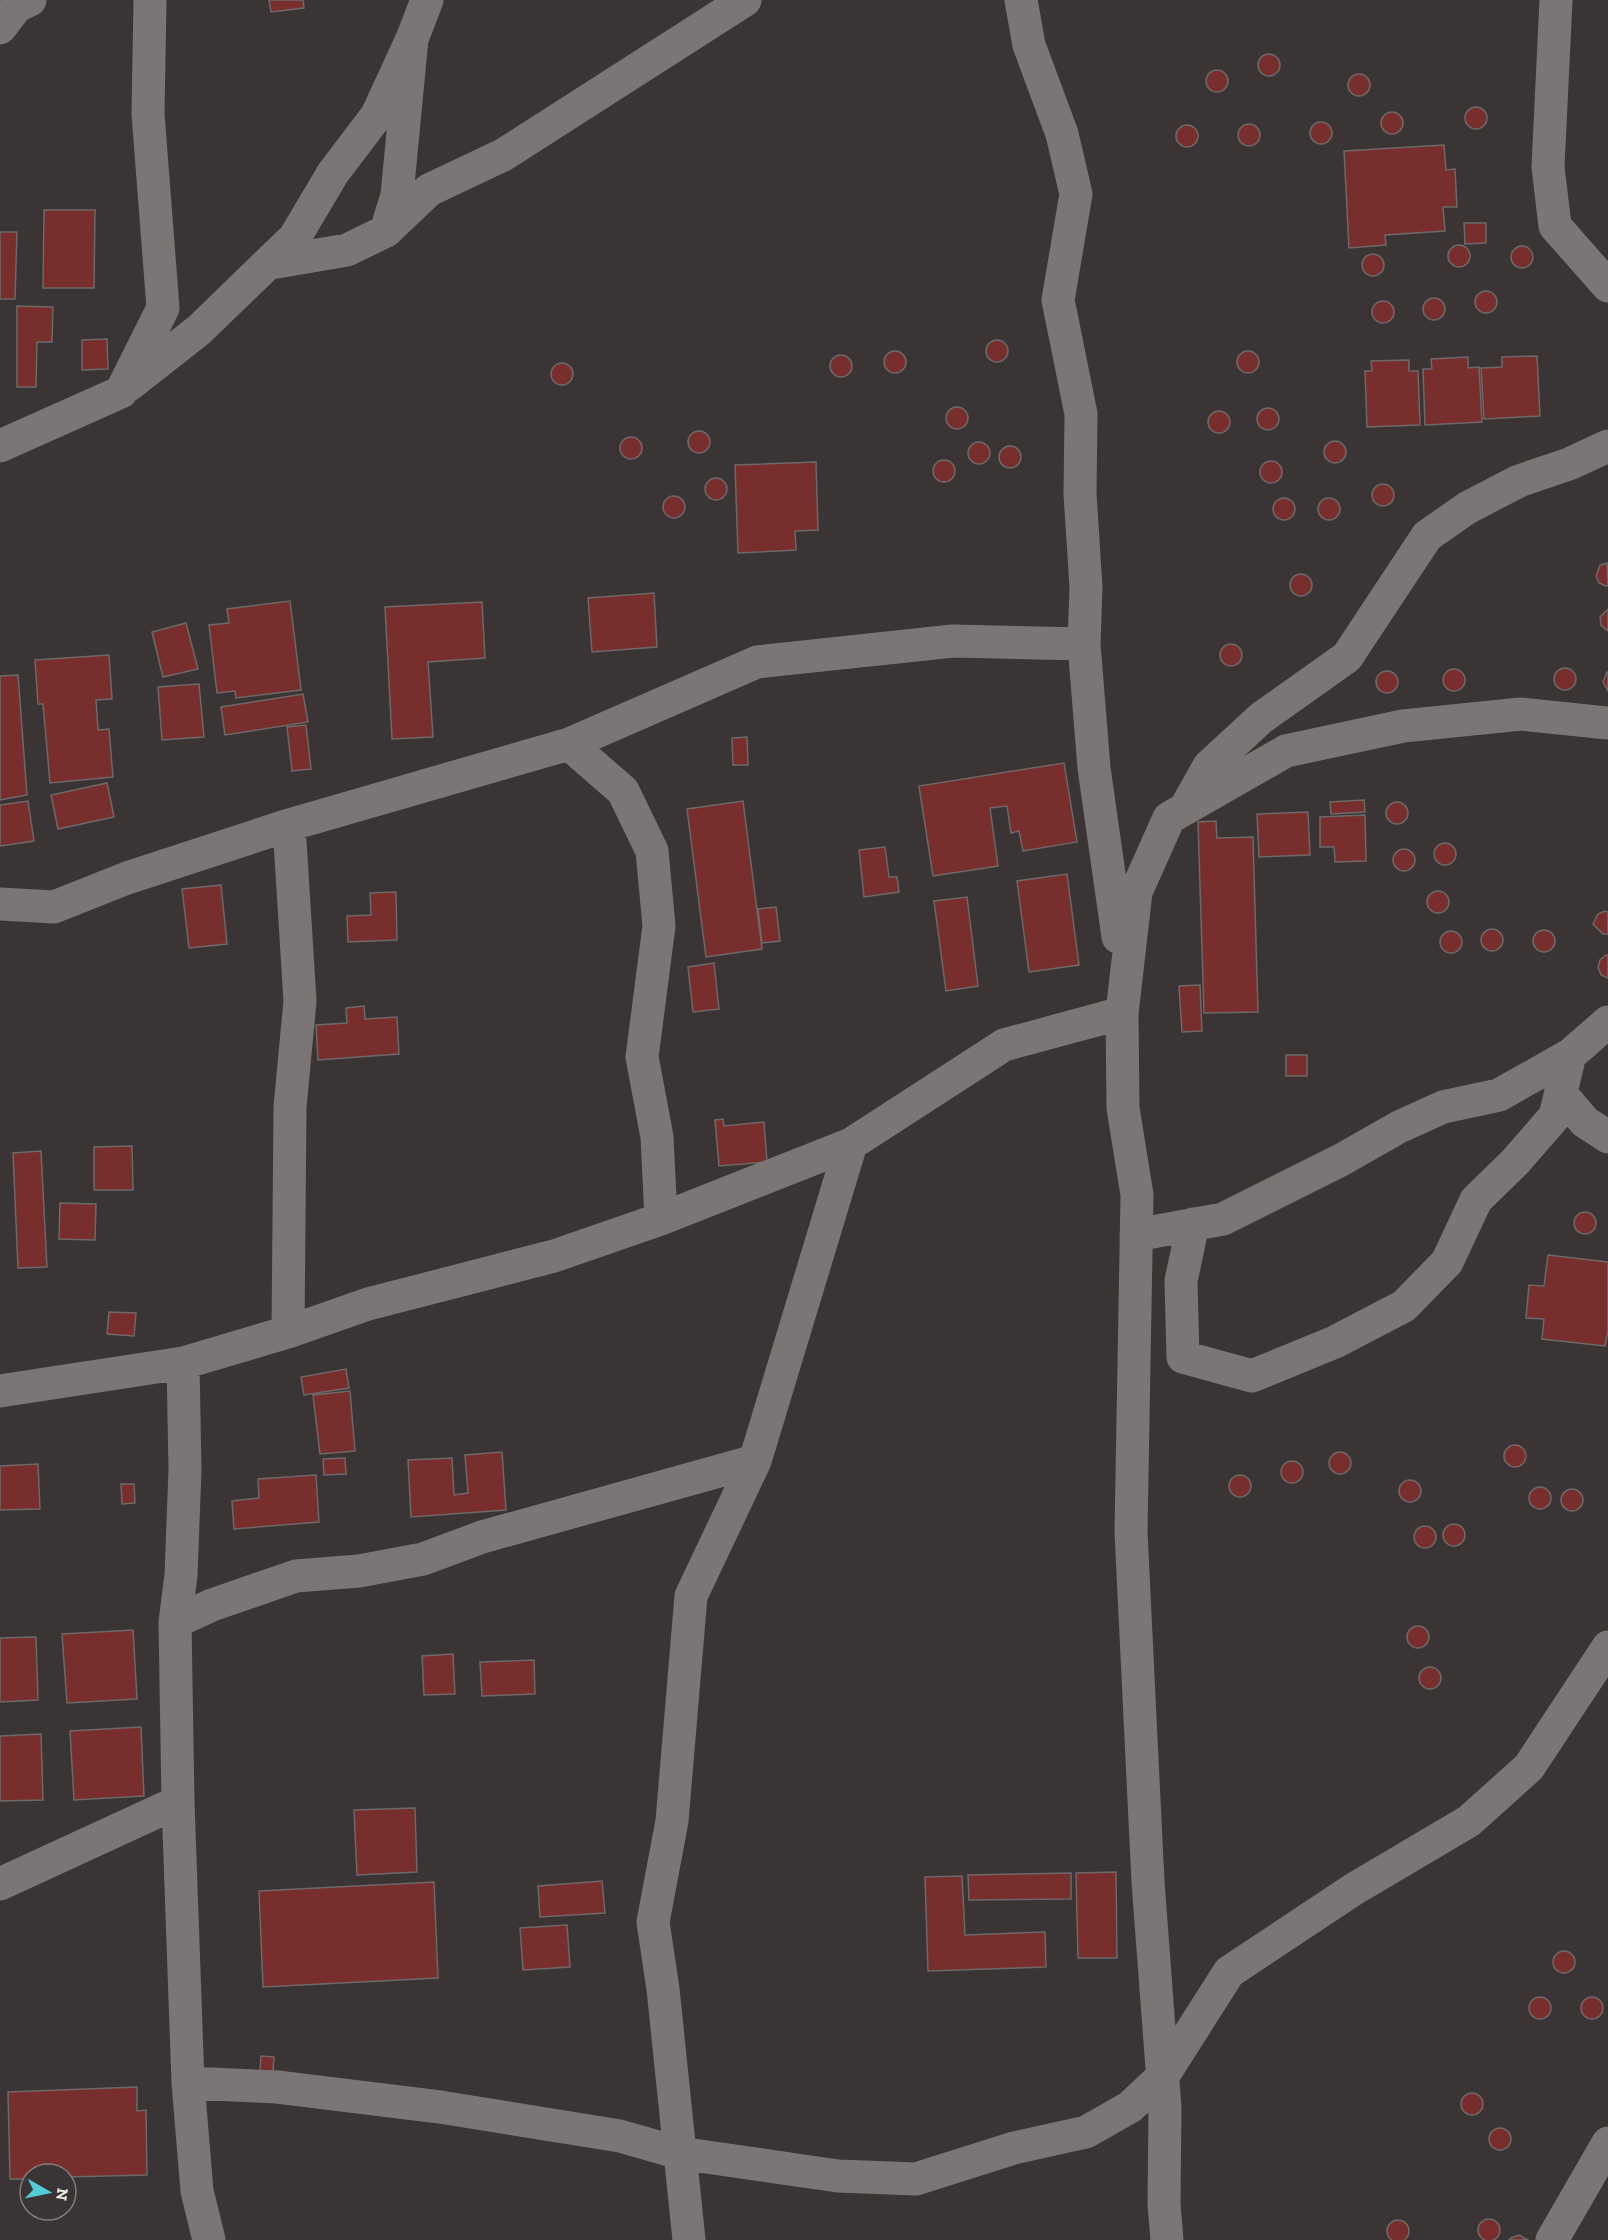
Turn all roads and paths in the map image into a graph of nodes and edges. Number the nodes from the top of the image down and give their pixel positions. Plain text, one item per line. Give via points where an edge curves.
1 (30, 0) edge
2 (150, 0) edge
3 (427, 0) edge
4 (746, 0) edge
5 (1021, 0) edge
6 (1556, 0) edge
7 (0, 28) edge
8 (412, 39) junction
9 (386, 231) junction
10 (271, 263) junction
11 (1608, 285) edge
12 (121, 392) junction
13 (0, 446) edge
14 (1608, 446) edge
15 (1084, 644) junction
16 (1608, 723) edge
17 (569, 744) junction
18 (1185, 809) junction
19 (289, 825) junction
20 (0, 904) edge
21 (1124, 1001) junction
22 (1608, 1022) edge
23 (1570, 1055) junction
24 (1561, 1094) junction
25 (1608, 1137) edge
26 (851, 1144) junction
27 (661, 1219) junction
28 (1193, 1224) junction
29 (1136, 1235) junction
30 (288, 1332) junction
31 (183, 1363) junction
32 (0, 1391) edge
33 (755, 1461) junction
34 (176, 1622) junction
35 (1608, 1647) edge
36 (178, 1802) junction
37 (0, 1884) edge
38 (1163, 2076) junction
39 (188, 2083) junction
40 (1608, 2143) edge
41 (679, 2153) junction
42 (209, 2240) edge
43 (689, 2240) edge
44 (1167, 2240) edge
45 (1551, 2240) edge

1 - 7 street via 17,6
2 - 12 street via 148,114 163,308
3 - 8 street
4 - 9 street via 503,155 429,190
5 - 15 street via 1029,45 1062,134 1076,194 1058,300 1082,414
6 - 11 street via 1548,167 1555,226
8 - 9 street via 397,195
8 - 10 street via 377,115 333,173 295,237
9 - 10 street via 347,250
10 - 12 street via 199,330
12 - 13 street
14 - 18 street via 1519,481 1467,508 1427,537 1347,657 1262,718 1209,766
15 - 17 street via 953,641 757,662
15 - 21 street via 1094,768
16 - 18 street via 1521,714 1404,726 1286,751
17 - 19 street
17 - 27 street via 623,791 652,851 659,926 642,1056 657,1137
18 - 21 street via 1169,818 1136,892
19 - 20 street via 127,878 54,907
19 - 30 street via 300,1001 290,1107
21 - 26 street via 1004,1045
21 - 29 street via 1123,1108 1137,1195
22 - 23 street
23 - 24 street
23 - 28 street via 1499,1095 1443,1107 1399,1126 1223,1219
24 - 25 street via 1585,1122
24 - 28 street via 1556,1116 1476,1200 1447,1262 1404,1306 1335,1342 1252,1376 1183,1357 1181,1281
26 - 27 street
26 - 33 street
27 - 30 street via 554,1256 368,1304
28 - 29 street
29 - 38 street via 1131,1532 1148,1882
30 - 31 street
31 - 32 street
31 - 34 street via 185,1470
33 - 34 street via 482,1537 423,1559 296,1576
33 - 41 street via 691,1596 672,1821 653,1923
34 - 36 street
35 - 38 street via 1529,1767 1469,1821 1344,1895 1229,1972
36 - 37 street
36 - 39 street
38 - 41 street via 1130,2107 1086,2132 1014,2148 916,2179 838,2176
38 - 44 street
39 - 41 street via 277,2087 441,2107 620,2136
39 - 42 street via 197,2191
40 - 45 street
41 - 43 street

